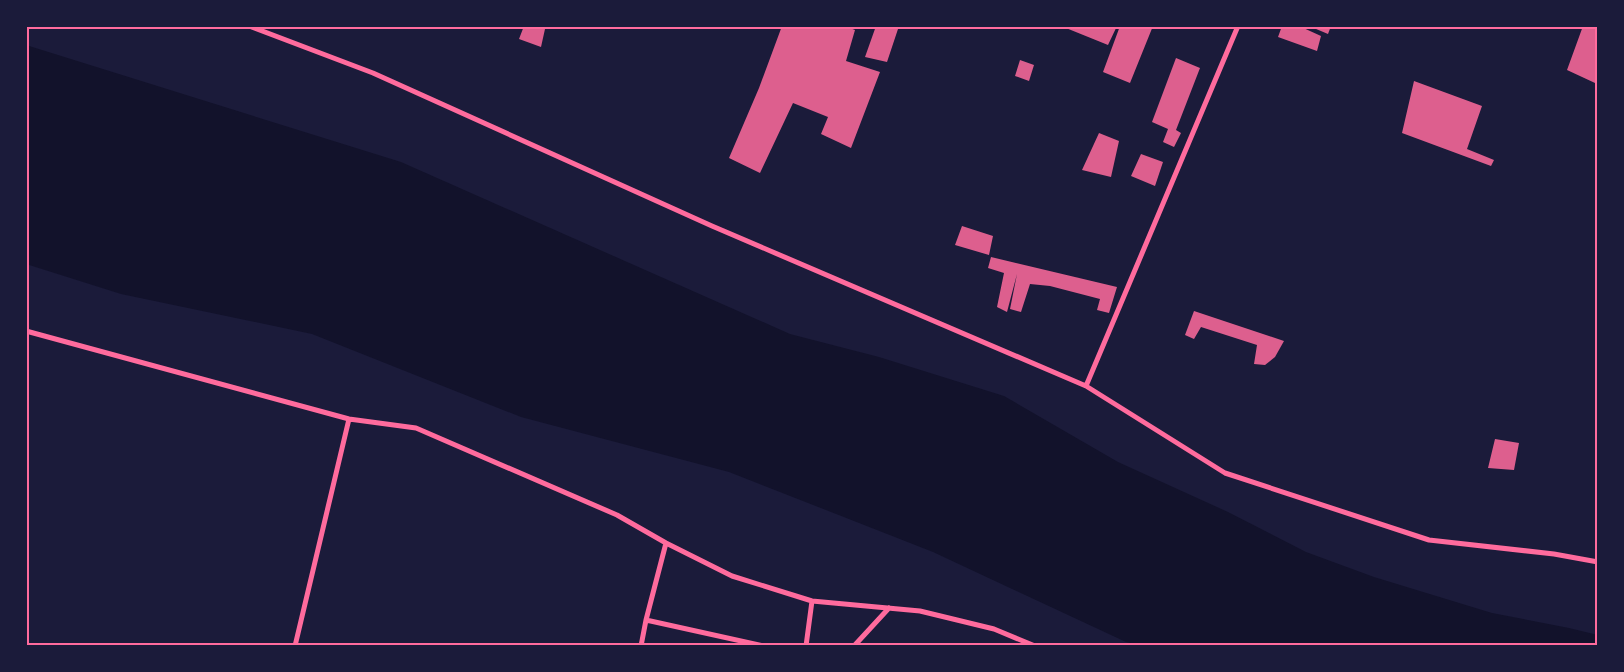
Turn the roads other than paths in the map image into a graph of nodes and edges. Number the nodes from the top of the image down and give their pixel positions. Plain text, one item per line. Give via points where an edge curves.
1 (249, 26) edge
2 (1238, 26) edge
3 (26, 331) edge
4 (1086, 386) junction
5 (349, 420) junction
6 (666, 543) junction
7 (1598, 562) edge
8 (812, 601) junction
9 (889, 608) junction
10 (646, 620) junction
11 (295, 646) edge
12 (641, 646) edge
13 (764, 646) edge
14 (806, 646) edge
15 (854, 646) edge
16 (1035, 646) edge

1 - 4 street via 373,73 712,226
2 - 4 street
3 - 5 street
4 - 7 street via 1225,473 1429,540
5 - 6 street via 416,428 617,515
5 - 11 street
6 - 8 street via 732,576
6 - 10 street
8 - 9 street
8 - 14 street
9 - 15 street
9 - 16 street via 920,611 994,629
10 - 12 street
10 - 13 street

